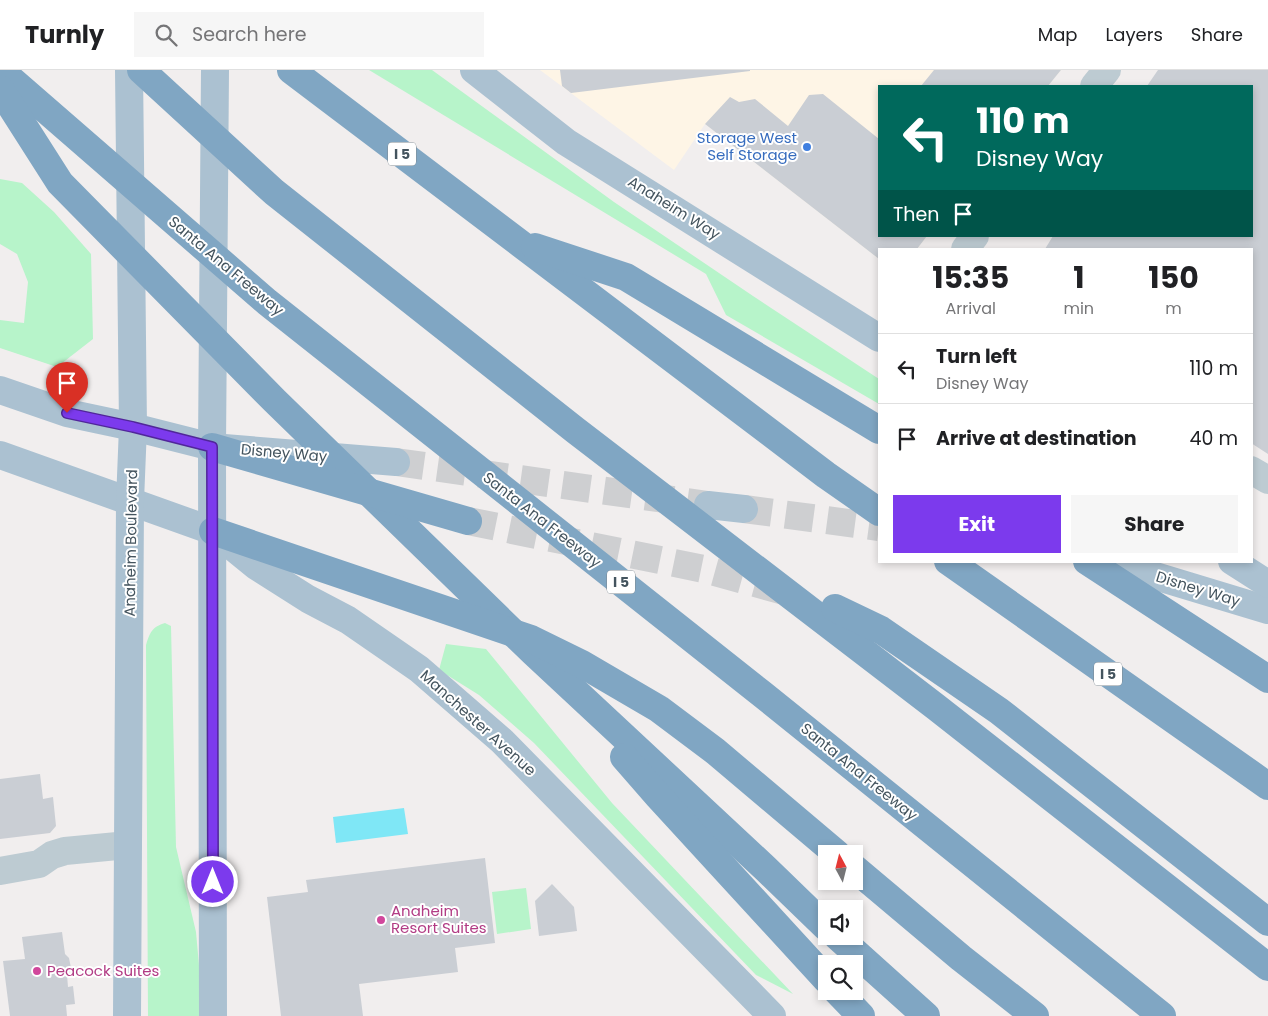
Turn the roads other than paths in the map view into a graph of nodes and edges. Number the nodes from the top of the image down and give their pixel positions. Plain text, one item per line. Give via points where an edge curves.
1 (0, 70) edge
2 (129, 70) edge
3 (142, 70) edge
4 (215, 70) edge
5 (291, 70) edge
6 (474, 70) edge
7 (1107, 70) edge
8 (1095, 85) edge
9 (0, 89) edge
10 (974, 237) edge
11 (512, 239) junction
12 (966, 248) edge
13 (878, 337) edge
14 (0, 390) edge
15 (133, 427) junction
16 (878, 429) edge
17 (212, 447) junction
18 (0, 455) edge
19 (396, 462) tunnel mouth
20 (1253, 471) edge
21 (1268, 480) edge
22 (130, 501) junction
23 (708, 505) tunnel mouth
24 (744, 509) tunnel mouth
25 (878, 511) edge
26 (468, 521) tunnel mouth
27 (213, 531) junction
28 (951, 563) edge
29 (1090, 563) edge
30 (1108, 563) edge
31 (1235, 563) edge
32 (1268, 584) edge
33 (835, 608) dead end
34 (1268, 610) edge
35 (533, 652) junction
36 (1268, 679) edge
37 (1268, 786) edge
38 (128, 845) junction
39 (826, 845) edge
40 (0, 871) edge
41 (863, 876) edge
42 (818, 919) edge
43 (1268, 922) edge
44 (846, 945) edge
45 (1268, 966) edge
46 (818, 970) edge
47 (845, 1000) edge
48 (127, 1016) edge
49 (213, 1016) edge
50 (772, 1016) edge
51 (860, 1016) edge
52 (926, 1016) edge
53 (1035, 1016) edge
54 (1162, 1016) edge

1 - 54 highway, Santa Ana Freeway / I 5 via 267,302
2 - 15 main road, Anaheim Boulevard
3 - 45 highway via 274,192 575,430
4 - 17 main road
5 - 11 highway, I 5
6 - 13 main road, Anaheim Way via 566,142
7 - 8 lane
9 - 35 highway via 60,183 275,401
10 - 12 lane
11 - 16 highway via 626,277
11 - 25 highway, I 5
14 - 15 main road, Disney Way via 67,413
15 - 17 main road, Disney Way
15 - 22 main road, Anaheim Boulevard
17 - 19 main road, Disney Way
17 - 26 highway
17 - 27 main road
18 - 22 main road
20 - 21 lane
22 - 27 main road, Manchester Avenue
22 - 38 main road, Anaheim Boulevard
23 - 24 main road
27 - 39 highway via 531,639 582,664 659,709 715,751
27 - 49 main road
27 - 50 main road, Manchester Avenue via 256,566 348,620 419,669 502,740
28 - 37 highway, I 5
29 - 36 highway
30 - 34 main road, Disney Way
31 - 32 main road
33 - 43 highway via 881,630 999,711
35 - 42 highway
35 - 46 highway via 658,796
38 - 40 lane via 65,850 39,864
38 - 48 main road, Anaheim Boulevard
41 - 53 highway
44 - 52 highway
47 - 51 highway

